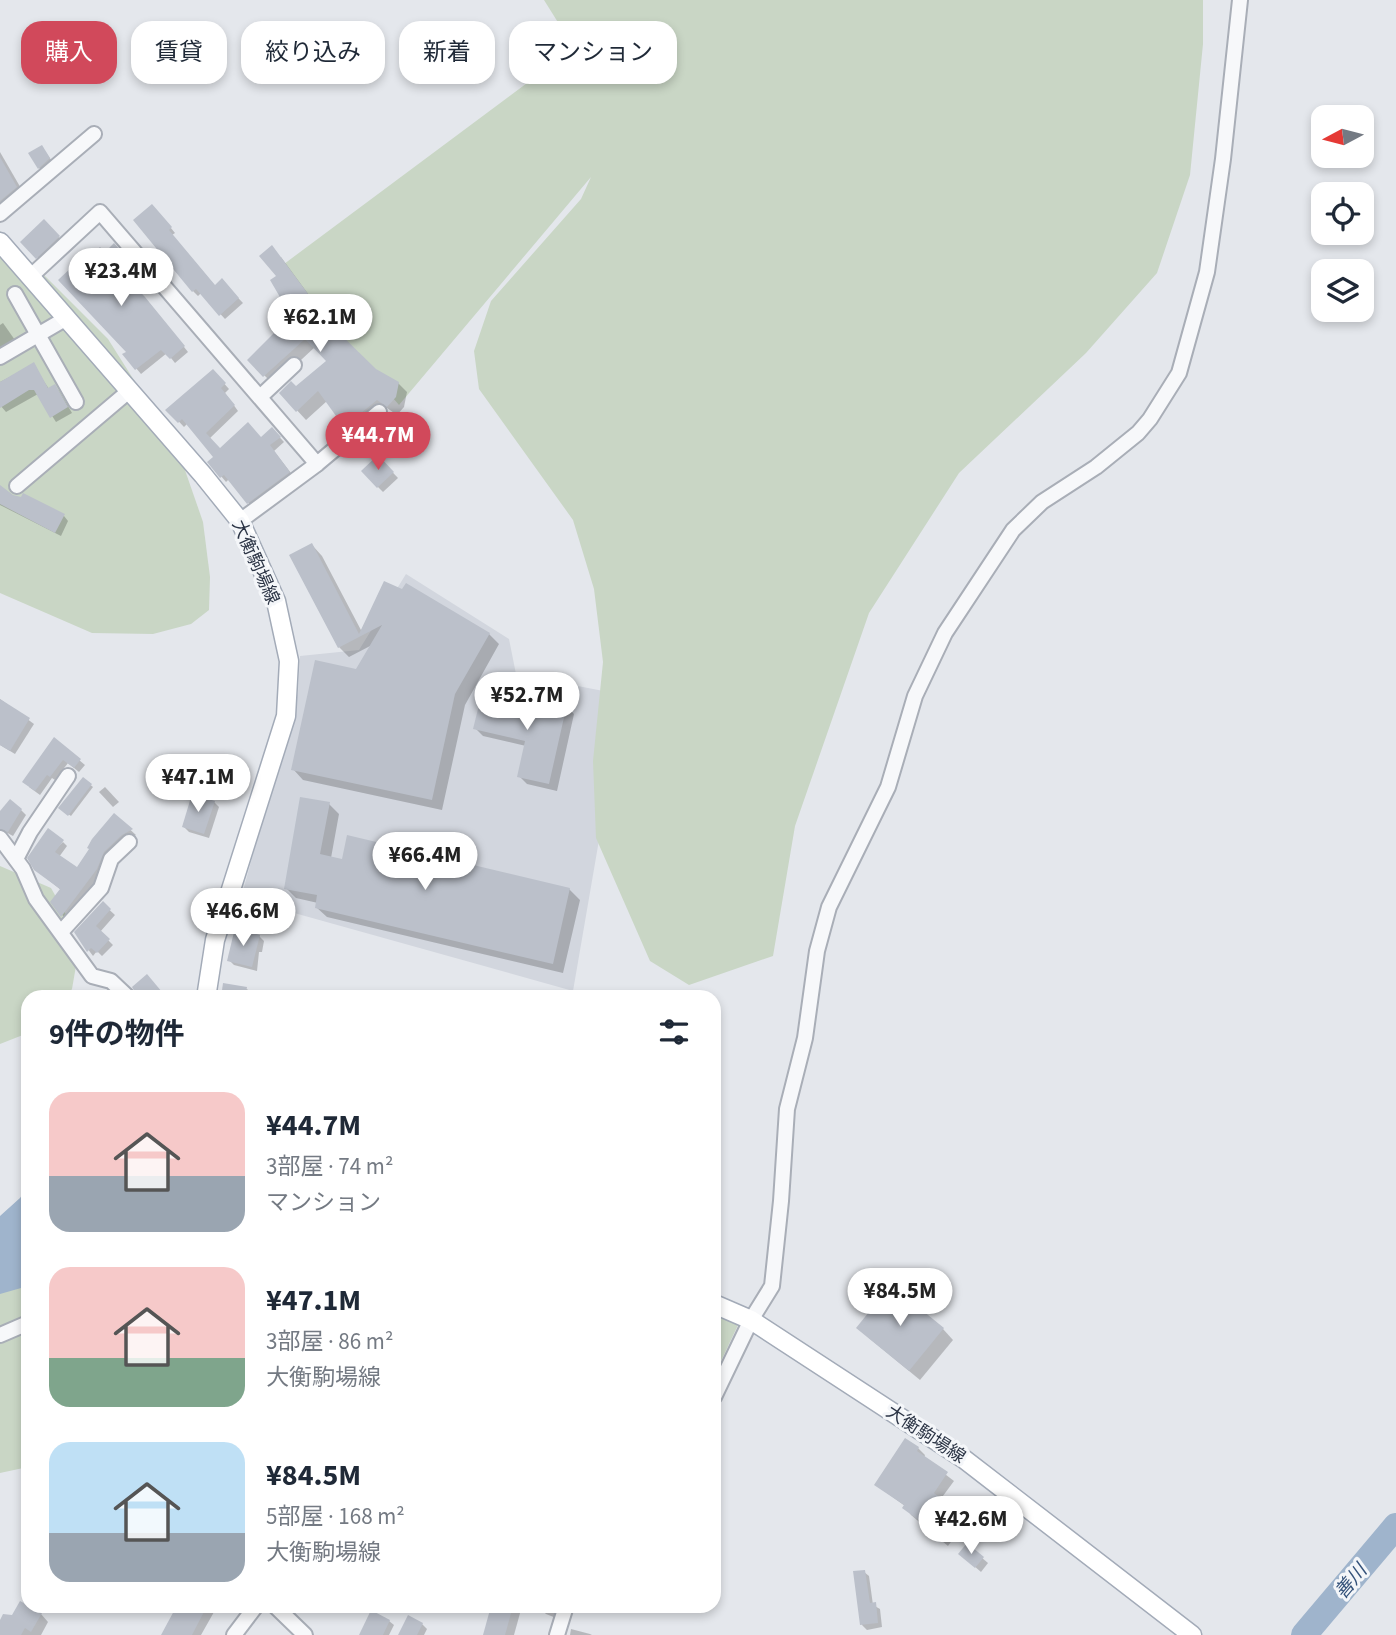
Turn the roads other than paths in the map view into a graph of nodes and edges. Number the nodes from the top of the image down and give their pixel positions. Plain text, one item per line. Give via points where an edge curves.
1 (1236, 1) edge
2 (94, 134) dead end
3 (0, 214) edge
4 (0, 242) edge
5 (30, 276) junction
6 (15, 294) dead end
7 (65, 319) junction
8 (39, 334) junction
9 (0, 357) edge
10 (294, 365) dead end
11 (129, 391) junction
12 (260, 397) junction
13 (76, 402) dead end
14 (379, 412) dead end
15 (317, 464) junction
16 (17, 486) dead end
17 (240, 521) junction
18 (68, 776) dead end
19 (0, 838) edge
20 (129, 842) dead end
21 (16, 859) junction
22 (61, 932) junction
23 (121, 990) edge
24 (207, 990) edge
25 (721, 1307) edge
26 (751, 1320) junction
27 (21, 1326) edge
28 (0, 1335) edge
29 (721, 1382) edge
30 (251, 1613) edge
31 (282, 1613) edge
32 (564, 1613) edge
33 (234, 1635) edge
34 (305, 1635) edge
35 (557, 1635) edge
36 (1192, 1635) edge

1 - 26 street via 1223,159 1207,272 1179,373 1150,419 1124,446 1042,502 1013,530 945,633 915,696 888,786 829,907 817,951 805,1038 787,1109 772,1286
2 - 3 street
4 - 5 main road, 大衡駒場線
5 - 7 main road, 大衡駒場線
5 - 12 street via 100,212
6 - 8 street
7 - 8 street
7 - 11 main road, 大衡駒場線
8 - 9 street
8 - 13 street
10 - 12 street
11 - 16 street
11 - 17 main road, 大衡駒場線
12 - 15 street
14 - 15 street
15 - 17 street
17 - 24 main road, 大衡駒場線 via 276,601 289,661 286,716 215,940
18 - 21 street
19 - 21 street
20 - 22 street via 111,859 101,888
21 - 22 street via 36,899
22 - 23 street via 92,976 111,981
25 - 26 main road, 大衡駒場線
26 - 29 street
26 - 36 main road, 大衡駒場線 via 964,1459
27 - 28 street
30 - 33 street
31 - 34 street
32 - 35 street

